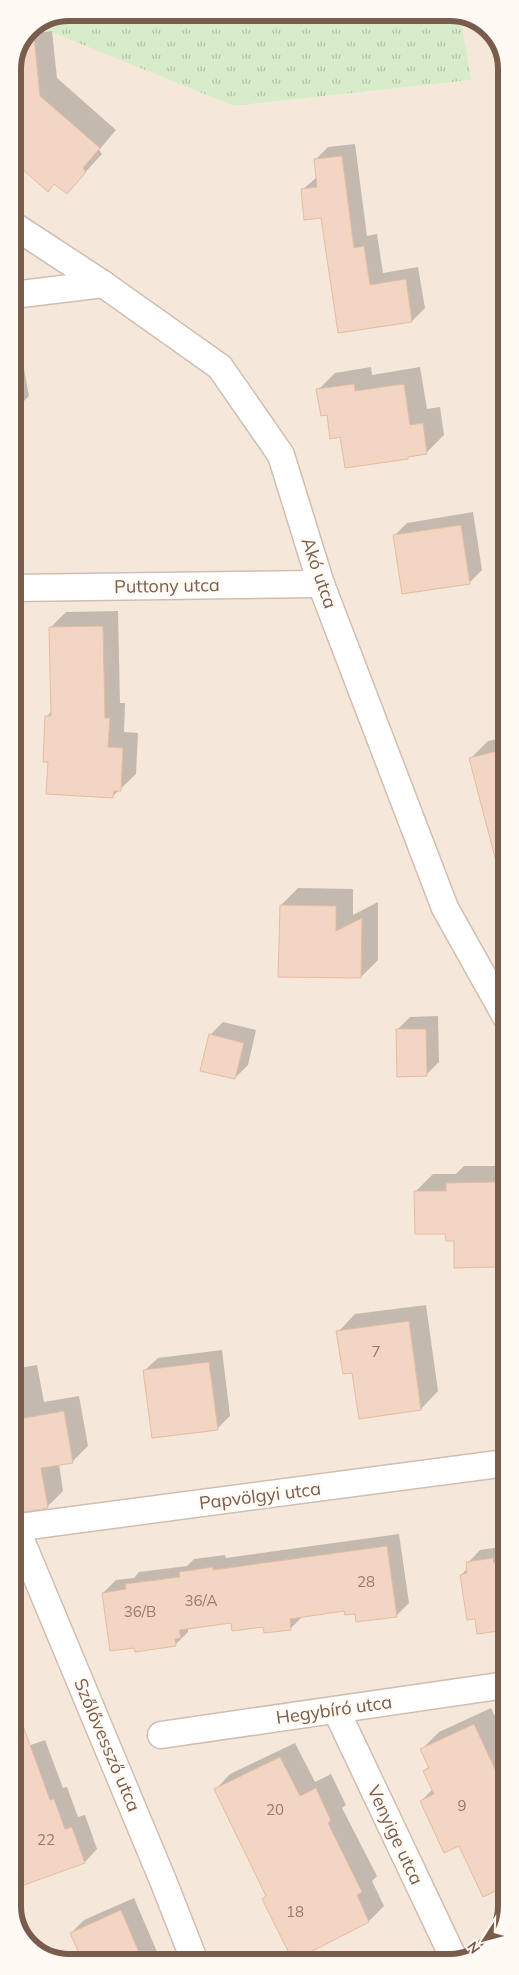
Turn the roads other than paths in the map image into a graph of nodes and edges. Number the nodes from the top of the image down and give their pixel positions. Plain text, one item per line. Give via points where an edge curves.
1 (21, 230) edge
2 (103, 284) junction
3 (21, 294) edge
4 (321, 584) junction
5 (21, 588) edge
6 (498, 1003) edge
7 (498, 1463) edge
8 (21, 1527) edge
9 (21, 1542) edge
10 (498, 1686) edge
11 (336, 1710) junction
12 (161, 1735) dead end
13 (192, 1954) edge
14 (452, 1954) edge

1 - 2 street, Akó utca
2 - 3 street
2 - 4 street, Akó utca via 220,367 281,455
4 - 5 street, Puttony utca
4 - 6 street, Akó utca via 445,908
7 - 8 street, Papvölgyi utca
9 - 13 street, Szőlővessző utca
10 - 11 street, Hegybíró utca
11 - 12 street, Hegybíró utca
11 - 14 street, Venyige utca

